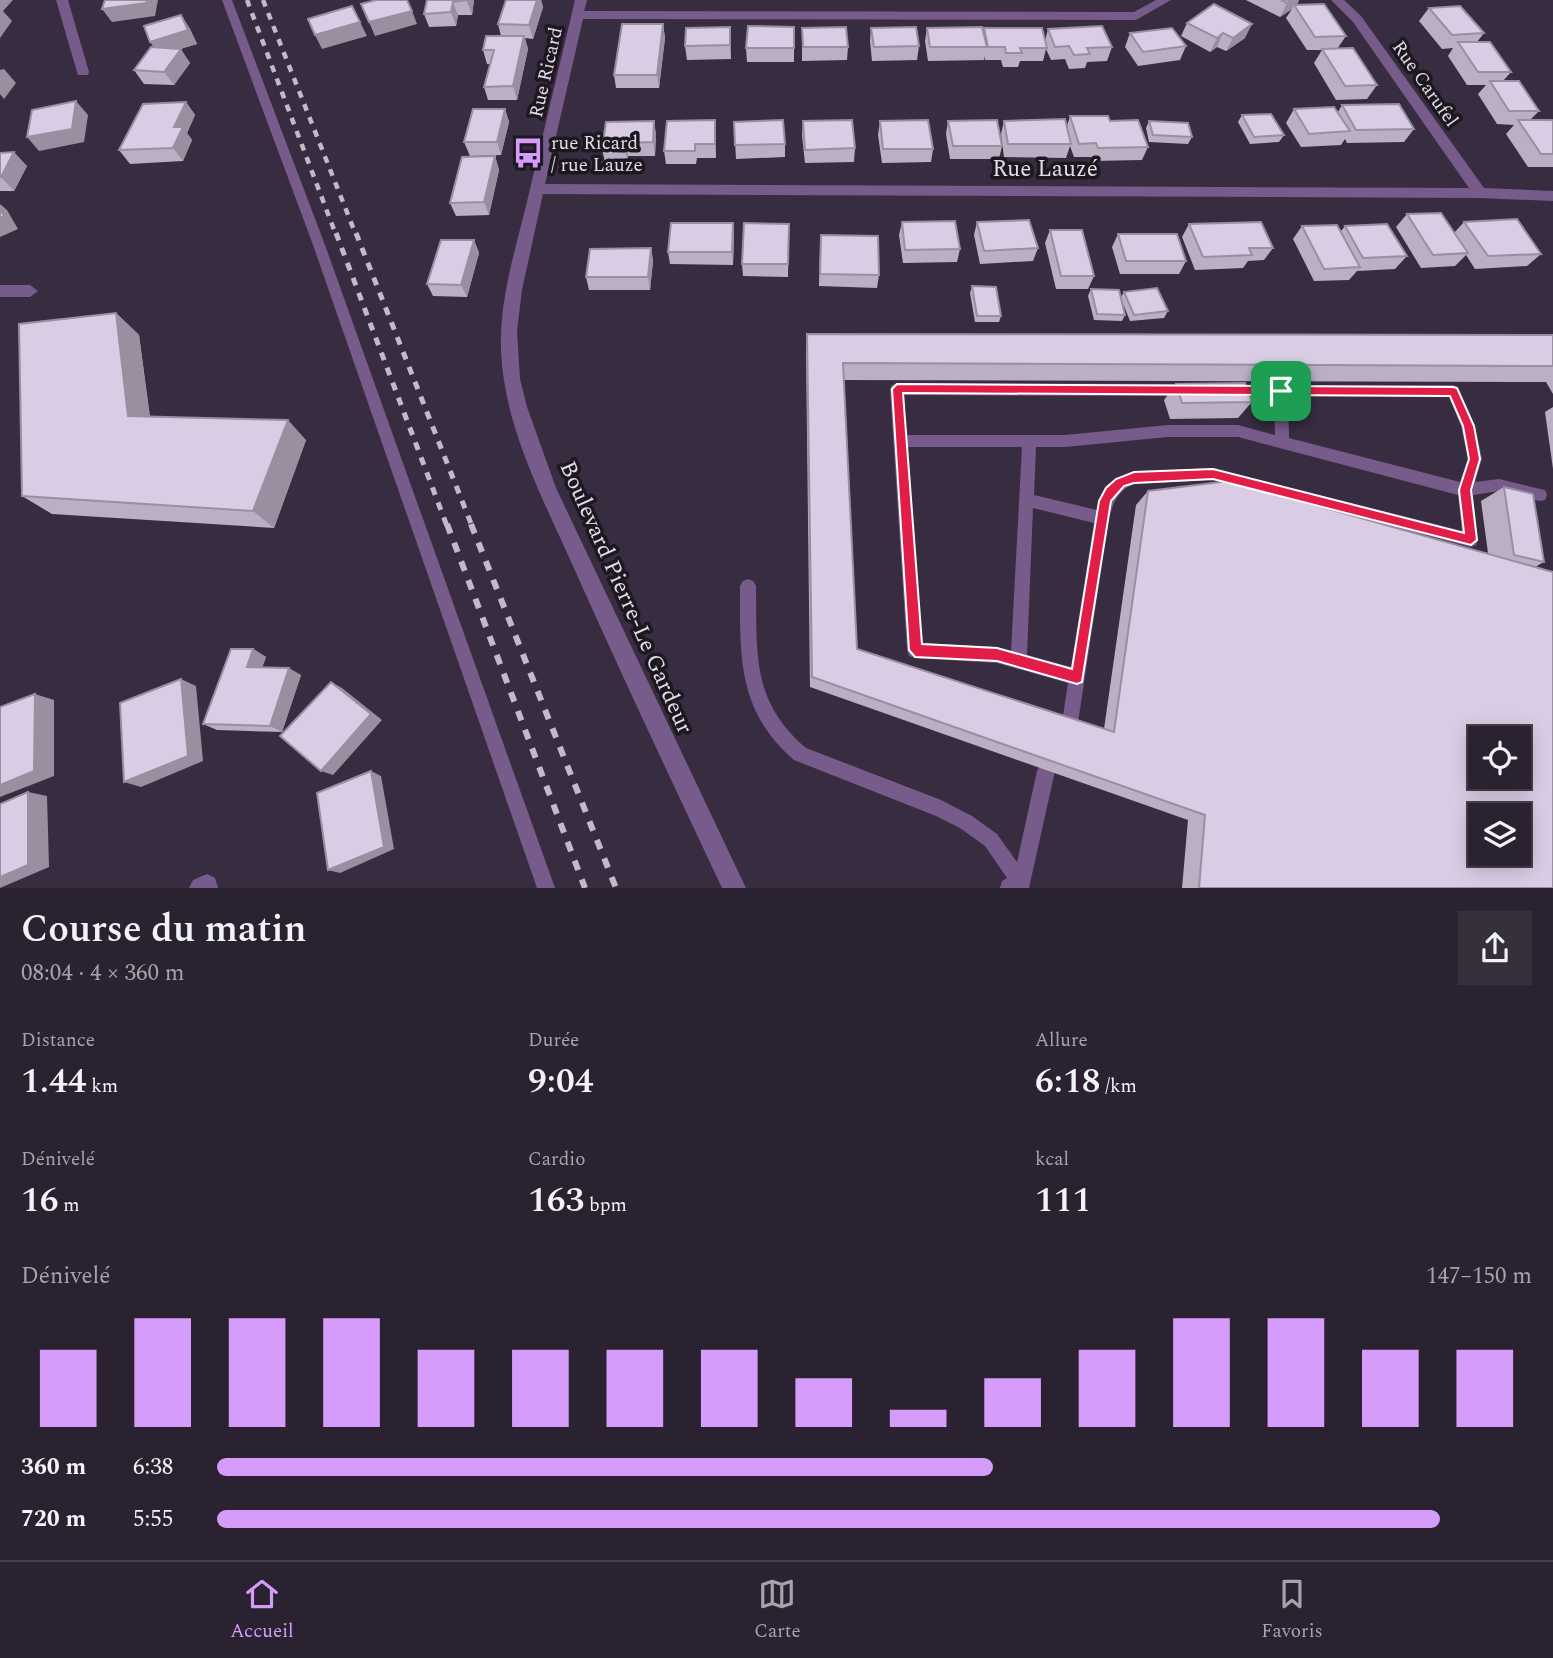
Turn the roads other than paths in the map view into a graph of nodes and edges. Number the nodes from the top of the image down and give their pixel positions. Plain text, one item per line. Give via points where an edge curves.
1 (62, 0) edge
2 (227, 0) edge
3 (581, 0) edge
4 (1165, 0) edge
5 (1337, 0) edge
6 (578, 15) junction
7 (83, 72) dead end
8 (537, 189) junction
9 (1480, 193) junction
10 (1553, 196) edge
11 (30, 290) dead end
12 (0, 291) edge
13 (511, 317) joint
14 (1281, 391) junction
15 (899, 441) junction
16 (1029, 441) junction
17 (1282, 442) junction
18 (1465, 490) junction
19 (1540, 495) dead end
20 (1027, 500) junction
21 (1102, 518) junction
22 (748, 586) dead end
23 (1019, 660) junction
24 (1077, 677) junction
25 (1069, 729) edge
26 (1046, 771) edge
27 (1018, 885) edge
28 (546, 888) edge
29 (734, 888) edge

1 - 7 street
2 - 28 lane via 319,245
3 - 6 street, Rue Ricard
4 - 6 street via 1136,16
5 - 9 street, Rue Carufel via 1357,19
6 - 8 street, Rue Ricard
8 - 9 street, Rue Lauzé
8 - 13 street, Rue Ricard
9 - 10 street, Rue Lauzé
11 - 12 street
13 - 29 street, Boulevard Pierre-Le Gardeur via 511,369 528,438 615,637
14 - 15 lane via 897,389
14 - 17 lane
14 - 18 lane via 1453,391 1475,459
15 - 16 lane
15 - 23 lane via 915,650
16 - 17 lane via 1212,429
16 - 20 lane
17 - 18 lane
18 - 19 lane via 1499,485
18 - 21 lane via 1472,546 1213,474 1134,478 1120,483 1110,492
20 - 21 lane
20 - 23 lane
21 - 24 lane
22 - 27 lane via 753,686 770,723 791,748 966,822 990,839
23 - 24 lane
24 - 25 lane
26 - 27 lane

